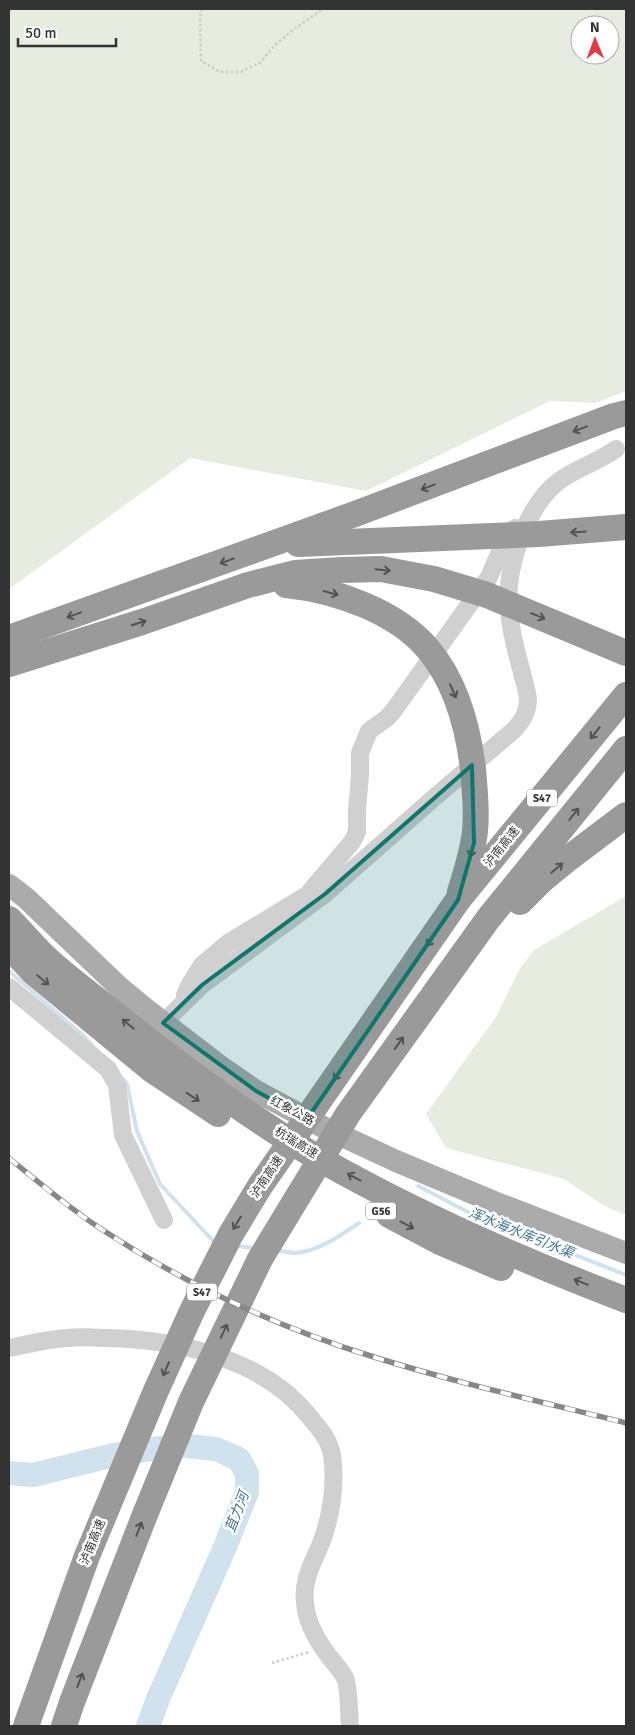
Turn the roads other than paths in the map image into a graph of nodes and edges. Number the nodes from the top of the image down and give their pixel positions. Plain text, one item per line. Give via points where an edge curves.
1 (626, 413) edge
2 (616, 449) dead end
3 (539, 503) junction
4 (626, 527) edge
5 (264, 547) junction
6 (248, 584) junction
7 (9, 638) edge
8 (626, 653) edge
9 (9, 664) edge
10 (626, 695) edge
11 (626, 749) edge
12 (626, 815) edge
13 (9, 885) edge
14 (458, 900) junction
15 (9, 918) edge
16 (9, 946) edge
17 (458, 961) junction
18 (9, 987) edge
19 (182, 1005) junction
20 (163, 1023) junction
21 (159, 1062) junction
22 (164, 1220) dead end
23 (626, 1254) edge
24 (626, 1300) edge
25 (626, 1319) edge
26 (9, 1348) edge
27 (26, 1726) edge
28 (64, 1726) edge
29 (350, 1726) edge

1 -> 5 highway
2 - 3 street via 558,481
3 - 19 street via 521,518 489,577 394,710 369,731 360,753 357,832 352,842 307,895 228,943 202,965
3 - 19 street via 519,541 509,581 512,627 528,698 522,721 326,894 202,985
4 -> 5 highway
5 -> 7 highway
6 -> 8 highway via 295,573 381,569 434,579 487,595
9 -> 6 highway
6 -> 14 highway via 302,586 359,602 406,630 436,659 458,704 474,780 474,844
10 -> 14 highway, 泸南高速 / S47
17 -> 11 highway, S47 via 488,919
17 -> 12 highway via 541,881
13 - 20 main road, 红象公路
14 -> 27 highway, 泸南高速 / S47 via 260,1186 231,1234 155,1393 87,1556
21 -> 15 highway, 杭瑞高速 / G56 via 46,958
16 -> 21 highway, 杭瑞高速 / G56 via 33,972
28 -> 17 highway, S47 via 191,1402 260,1259 348,1114
18 - 22 street via 108,1069 117,1085 123,1135
19 - 20 street
20 - 23 main road, 红象公路 via 256,1091 324,1128 494,1202
24 -> 21 highway, 杭瑞高速 / G56 via 536,1264 399,1201 302,1148 226,1098
21 -> 25 highway, 杭瑞高速 / G56 via 293,1165 440,1242
26 - 29 street via 93,1337 150,1340 188,1347 261,1376 300,1404 328,1440 334,1483 329,1518 308,1570 304,1601 308,1619 323,1648 346,1679

